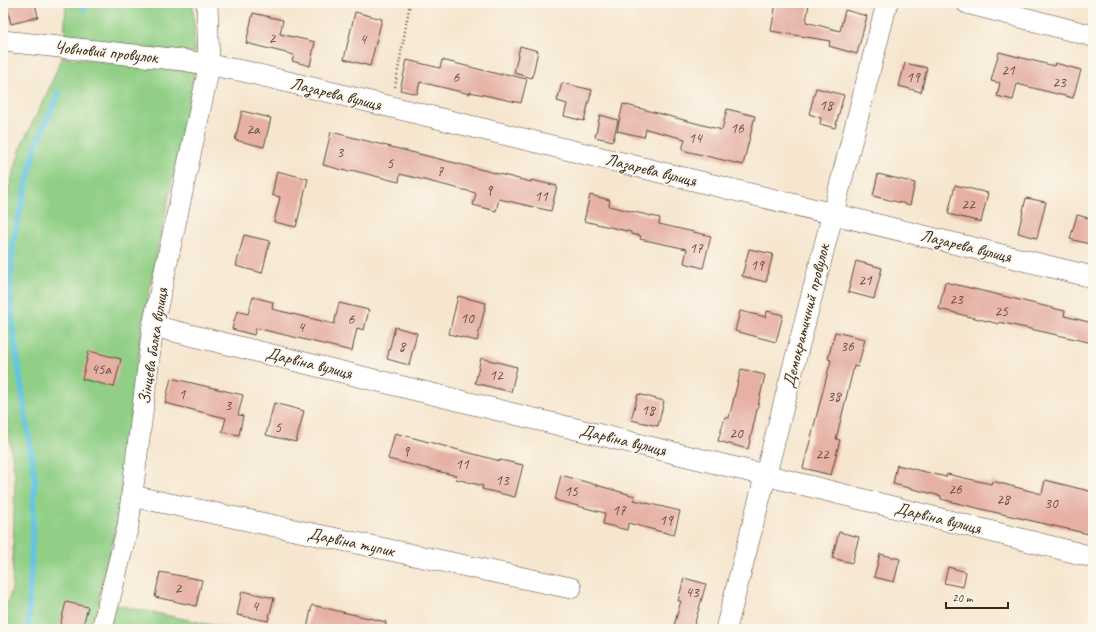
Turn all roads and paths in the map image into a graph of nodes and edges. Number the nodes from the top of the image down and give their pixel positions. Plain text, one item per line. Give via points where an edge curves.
1 (207, 3) edge
2 (410, 3) edge
3 (887, 3) edge
4 (967, 3) edge
5 (1093, 36) edge
6 (3, 41) edge
7 (209, 64) junction
8 (391, 107) junction
9 (833, 214) junction
10 (1093, 277) edge
11 (153, 326) junction
12 (765, 475) junction
13 (132, 496) junction
14 (1093, 557) edge
15 (571, 588) dead end
16 (102, 629) edge
17 (726, 629) edge

1 - 7 street, Зінцева балка вулиця
2 - 8 path
3 - 9 street, Демократичний провулок
4 - 5 street
6 - 7 street, Човновий провулок
7 - 8 street, Лазарева вулиця
7 - 11 street, Зінцева балка вулиця
8 - 9 street, Лазарева вулиця
9 - 10 street, Лазарева вулиця
9 - 12 street, Демократичний провулок
11 - 12 street, Дарвіна вулиця
11 - 13 street, Зінцева балка вулиця
12 - 14 street, Дарвіна вулиця
12 - 17 street, Демократичний провулок
13 - 15 street, Дарвіна тупик
13 - 16 street, Зінцева балка вулиця via 128,526

